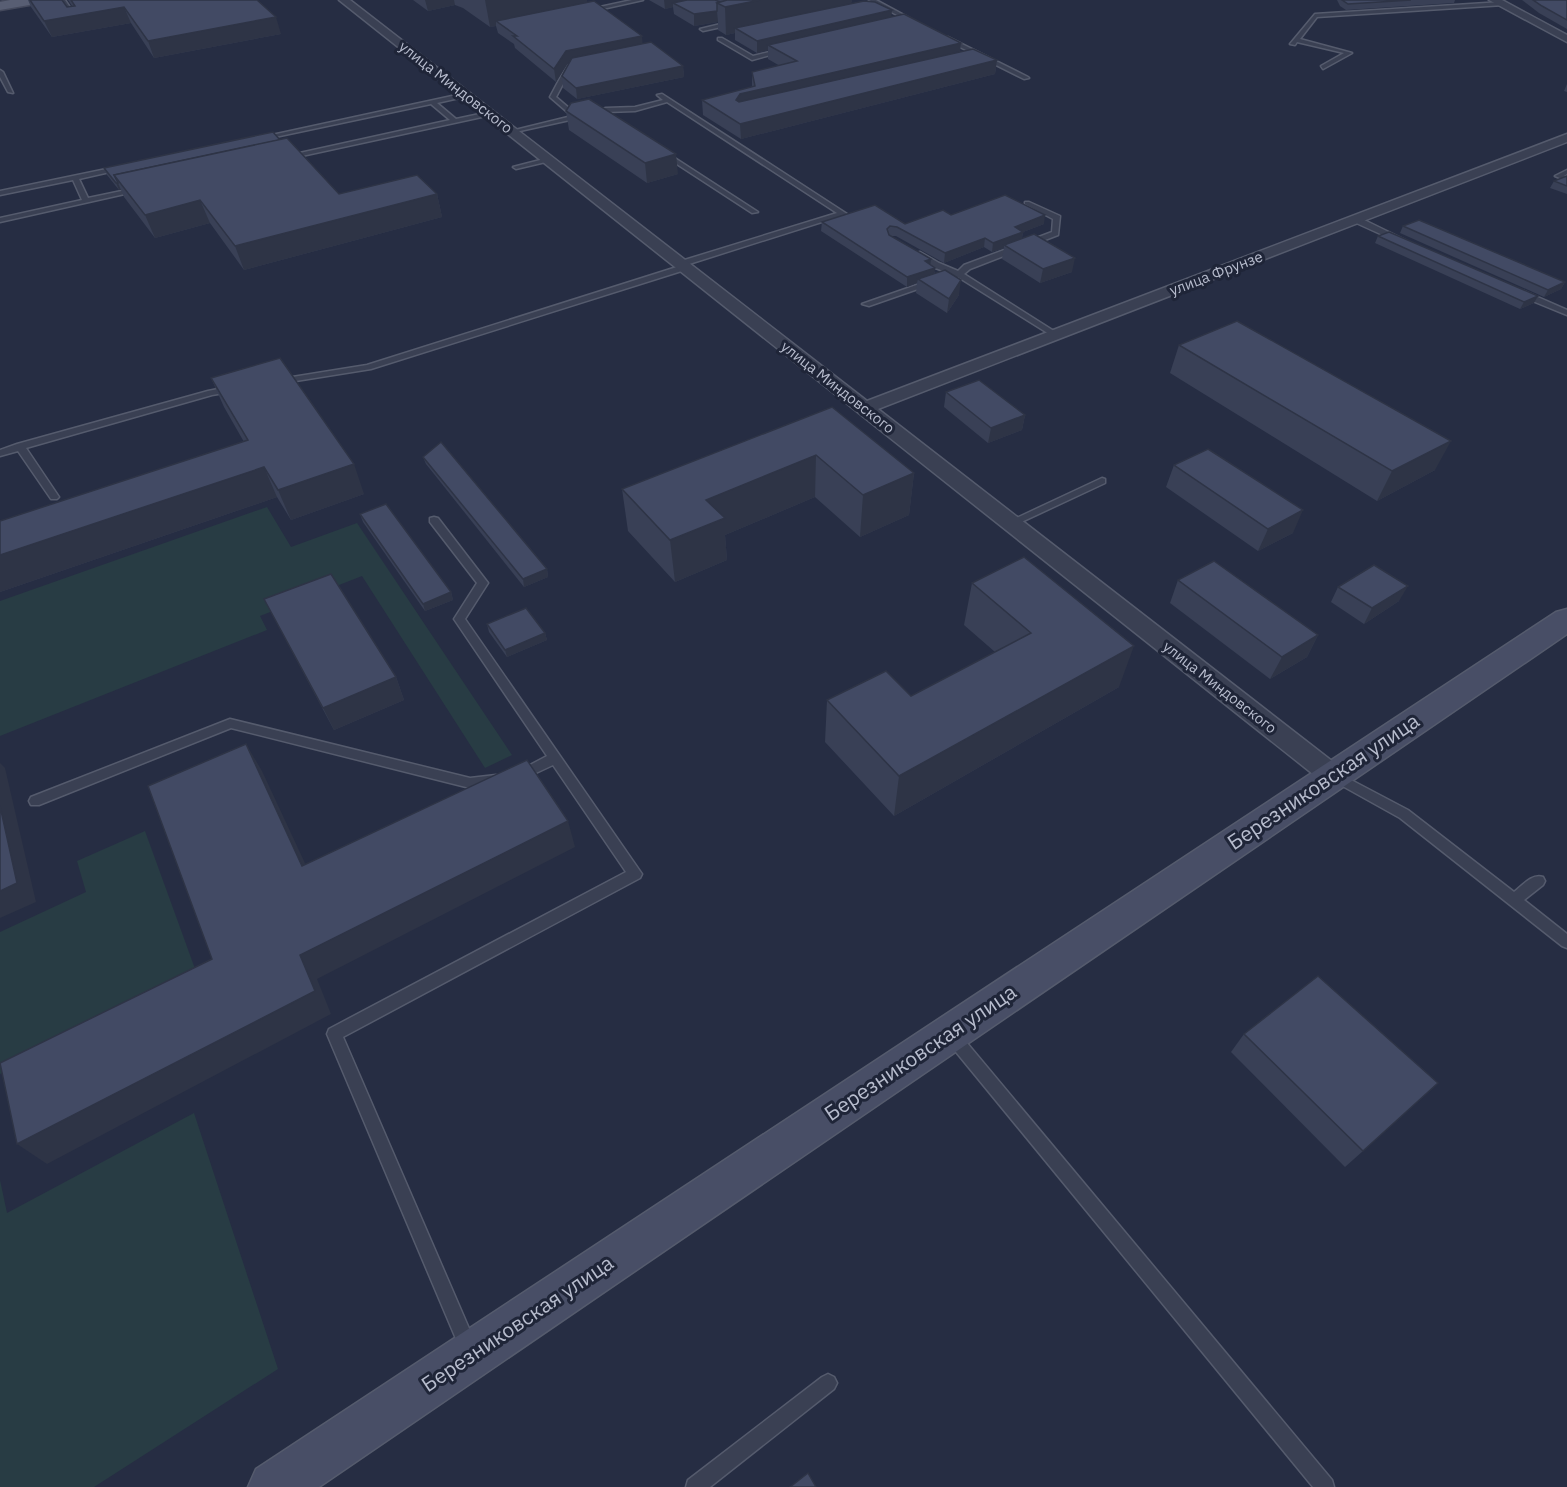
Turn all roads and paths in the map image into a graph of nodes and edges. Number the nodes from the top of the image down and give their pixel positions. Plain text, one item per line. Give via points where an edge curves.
1 (34, 0) edge
2 (62, 0) edge
3 (344, 0) edge
4 (640, 0) edge
5 (872, 0) edge
6 (18, 1) edge
7 (1498, 2) edge
8 (880, 5) junction
9 (0, 6) edge
10 (868, 7) edge
11 (584, 11) edge
12 (733, 15) edge
13 (78, 21) edge
14 (913, 21) junction
15 (901, 24) edge
16 (923, 26) edge
17 (703, 29) edge
18 (942, 36) edge
19 (731, 37) edge
20 (1567, 39) edge
21 (786, 50) edge
22 (981, 56) junction
23 (970, 58) edge
24 (580, 64) edge
25 (1323, 68) dead end
26 (0, 72) edge
27 (1026, 78) dead end
28 (11, 92) dead end
29 (466, 95) junction
30 (660, 95) dead end
31 (668, 100) junction
32 (432, 102) junction
33 (599, 112) junction
34 (489, 114) junction
35 (576, 117) junction
36 (609, 118) edge
37 (454, 121) junction
38 (513, 132) junction
39 (1567, 138) edge
40 (248, 141) edge
41 (657, 149) edge
42 (282, 159) edge
43 (548, 160) junction
44 (133, 165) edge
45 (516, 167) dead end
46 (1567, 172) edge
47 (75, 177) junction
48 (1567, 179) edge
49 (143, 189) edge
50 (0, 193) edge
51 (86, 201) junction
52 (1028, 203) dead end
53 (754, 212) dead end
54 (1355, 219) junction
55 (0, 220) edge
56 (1408, 243) edge
57 (910, 250) edge
58 (683, 266) junction
59 (959, 274) junction
60 (949, 277) edge
61 (938, 280) edge
62 (1514, 290) edge
63 (866, 304) dead end
64 (1567, 313) edge
65 (1054, 335) junction
66 (267, 384) edge
67 (244, 387) edge
68 (864, 408) junction
69 (20, 446) junction
70 (0, 453) edge
71 (1102, 481) dead end
72 (54, 497) dead end
73 (434, 520) dead end
74 (1011, 523) junction
75 (1567, 619) edge
76 (555, 758) junction
77 (1332, 775) junction
78 (35, 801) dead end
79 (1538, 880) dead end
80 (1514, 900) junction
81 (1567, 942) edge
82 (949, 1033) junction
83 (471, 1354) junction
84 (828, 1383) dead end
85 (274, 1487) edge
86 (695, 1487) edge
87 (1324, 1487) edge

1 - 6 main road
2 - 13 lane
3 - 29 street, улица Миндовского
4 - 11 lane
5 - 8 lane
6 - 9 main road
7 - 20 street
7 - 25 lane via 1315,16 1294,42 1349,53
8 - 10 lane
8 - 14 lane
12 - 17 lane via 742,21
14 - 15 lane
14 - 16 lane
18 - 22 lane
19 - 21 lane via 720,39 752,58
22 - 23 lane
22 - 27 lane
24 - 35 lane via 570,66 553,97
26 - 28 lane
29 - 32 lane
29 - 34 street, улица Миндовского
30 - 31 lane
31 - 33 lane via 634,109
31 - 58 lane via 843,214
32 - 37 lane
32 - 40 lane
33 - 35 lane
33 - 36 lane
34 - 37 lane
34 - 38 street, улица Миндовского
35 - 38 lane
37 - 42 lane
38 - 43 street, улица Миндовского
39 - 54 street, улица Фрунзе
41 - 53 lane
43 - 45 lane
43 - 58 street, улица Миндовского
44 - 47 lane
46 - 48 lane via 1558,176
47 - 50 lane
47 - 51 lane
49 - 51 lane
51 - 55 lane
52 - 59 lane via 1057,218 1055,233 967,267
54 - 56 lane
54 - 65 street, улица Фрунзе
57 - 59 lane
58 - 66 lane via 368,368
58 - 68 street, улица Миндовского
59 - 60 lane
59 - 65 lane
61 - 63 lane
62 - 64 lane
65 - 68 street, улица Фрунзе
67 - 69 lane
68 - 74 street, улица Миндовского
69 - 70 lane
69 - 72 lane
71 - 74 lane
73 - 76 lane via 483,583 459,619
74 - 77 street, улица Миндовского
75 - 77 street, Березниковская улица
76 - 78 lane via 516,777 470,783 230,723
76 - 83 lane via 636,874 334,1035
77 - 80 lane via 1404,814
77 - 82 street, Березниковская улица
79 - 80 lane
80 - 81 lane
82 - 83 street, Березниковская улица
82 - 87 lane
83 - 85 street, Березниковская улица
84 - 86 lane

